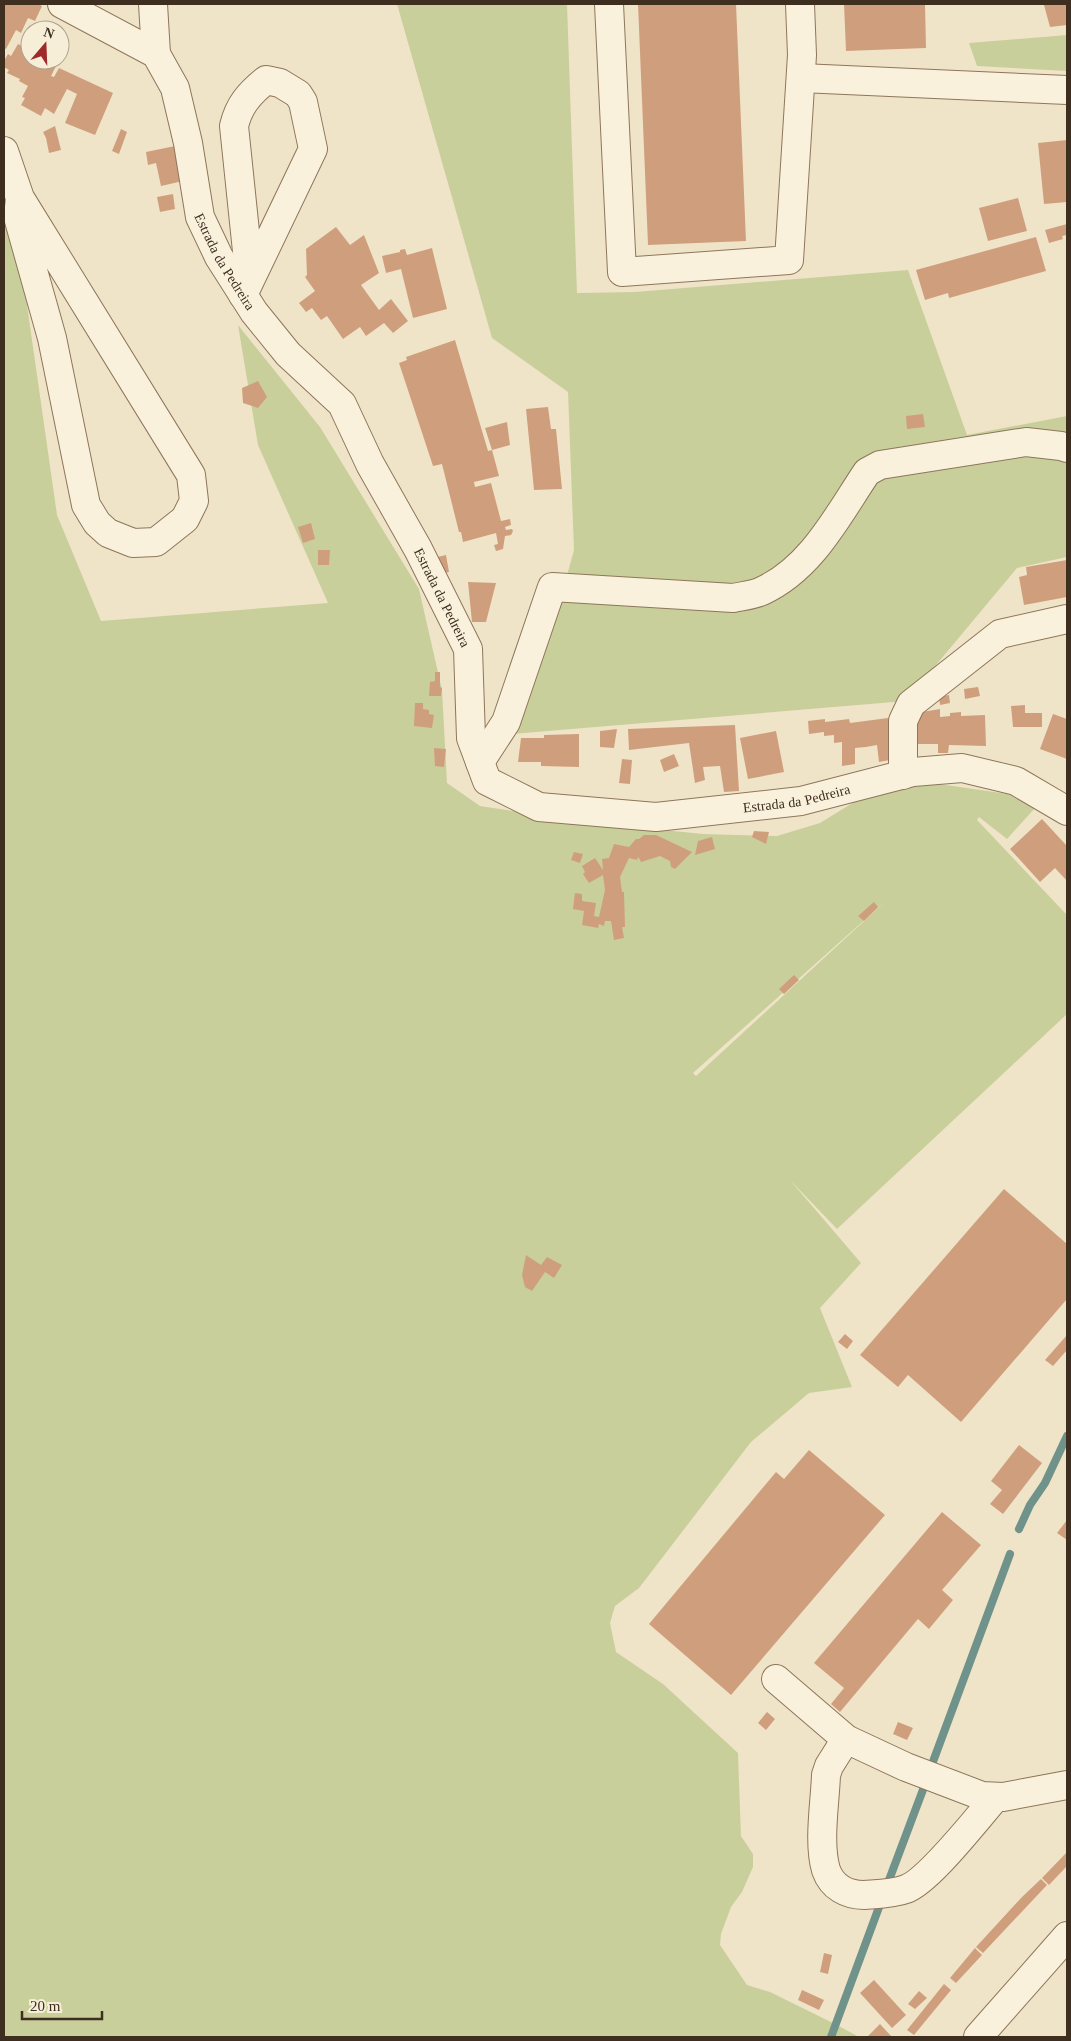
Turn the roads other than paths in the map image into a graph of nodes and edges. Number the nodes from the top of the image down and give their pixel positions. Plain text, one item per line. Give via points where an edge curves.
1 (62, 4) edge
2 (154, 4) edge
3 (609, 4) edge
4 (800, 4) edge
5 (156, 54) junction
6 (800, 78) junction
7 (1067, 90) edge
8 (4, 151) edge
9 (20, 198) junction
10 (247, 287) junction
11 (1067, 448) edge
12 (1067, 619) edge
13 (480, 762) junction
14 (903, 775) junction
15 (1067, 811) edge
16 (776, 1679) dead end
17 (846, 1739) junction
18 (1067, 1785) edge
19 (996, 1796) junction
20 (1067, 1936) edge
21 (978, 2037) edge

1 - 5 street
2 - 5 street
3 - 6 street via 622,272 788,260
4 - 6 street
5 - 10 street, Estrada da Pedreira via 175,88 200,218 219,258
6 - 7 street
8 - 9 street
9 - 9 street via 191,475 194,501 185,519 156,542 134,543 108,533 86,505 52,338 18,217
10 - 10 street via 313,149 303,102 298,94 280,83 266,80 238,110 234,126
10 - 13 street, Estrada da Pedreira via 254,312 288,354 342,404 370,464 418,549 468,649 471,738
11 - 13 street via 1026,442 880,464 867,472 814,551 788,576 761,592 732,598 552,587 506,722
12 - 14 street via 1000,634 911,704 902,721
13 - 14 street, Estrada da Pedreira via 487,781 539,807 656,817 801,801
14 - 15 street, Estrada da Pedreira via 962,768 1016,781
16 - 17 street
17 - 19 street via 906,1767 982,1796
17 - 19 street via 826,1775 823,1849 827,1871 836,1888 856,1895 908,1889 933,1869
18 - 19 street
20 - 21 street

